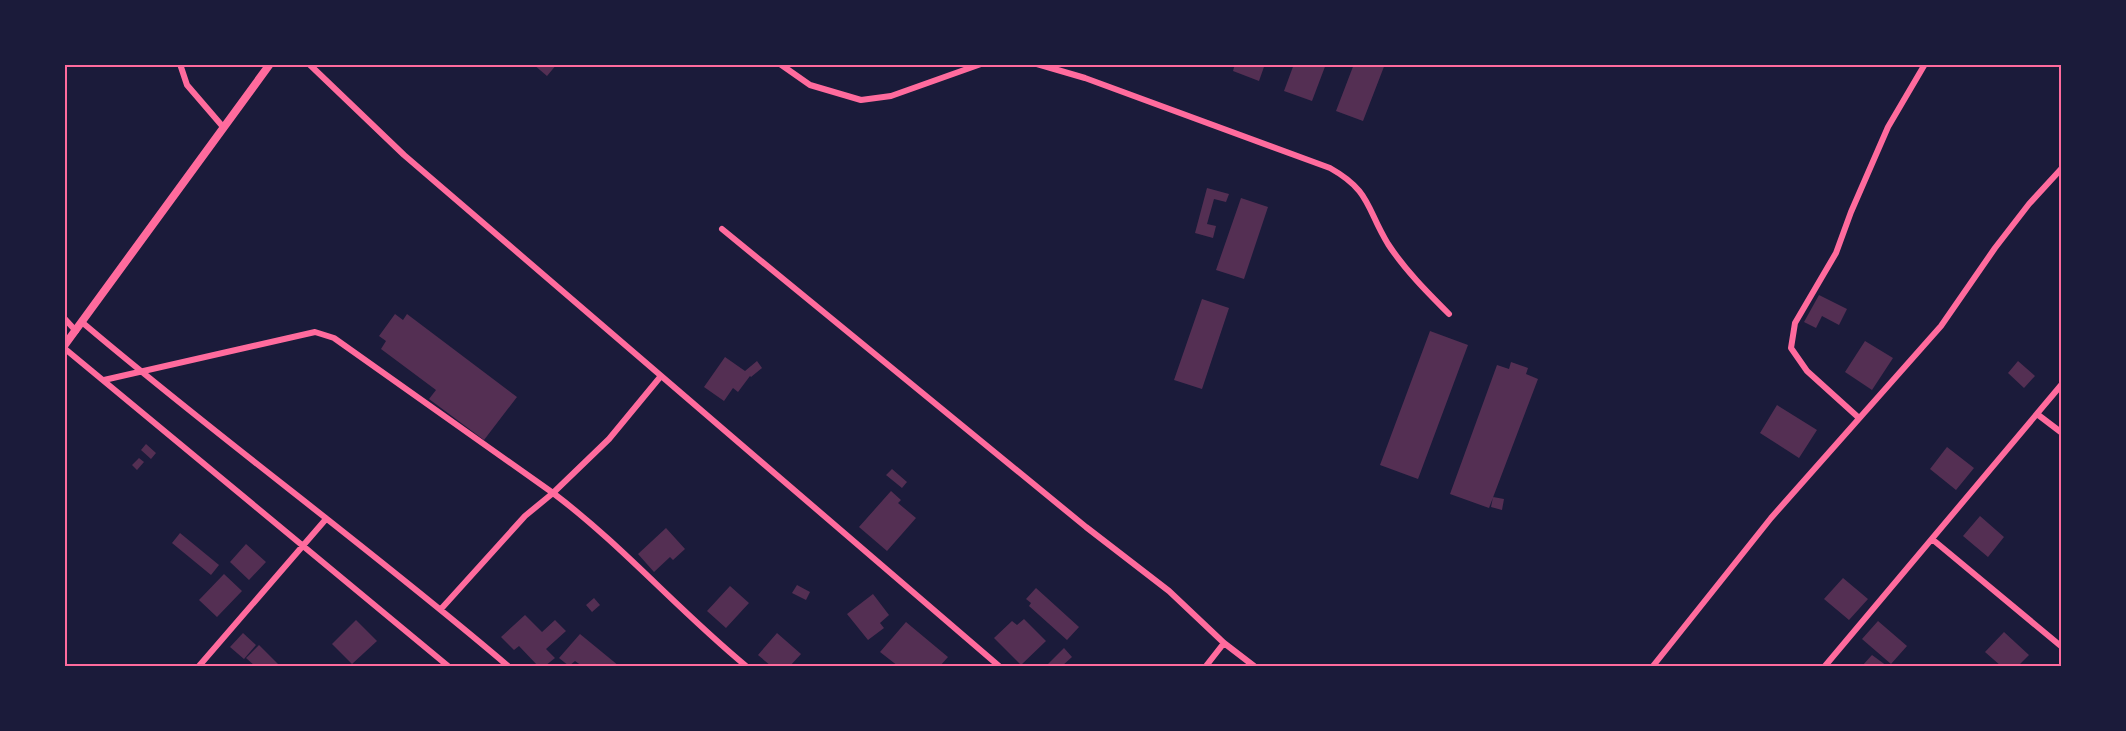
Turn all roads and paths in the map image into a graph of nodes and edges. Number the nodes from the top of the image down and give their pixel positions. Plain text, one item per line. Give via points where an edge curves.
1 (180, 64) edge
2 (270, 64) edge
3 (309, 64) edge
4 (780, 64) edge
5 (981, 64) edge
6 (1037, 64) edge
7 (1925, 64) edge
8 (224, 128) junction
9 (2061, 168) edge
10 (722, 229) dead end
11 (1449, 314) dead end
12 (64, 318) edge
13 (82, 323) junction
14 (76, 331) junction
15 (64, 347) edge
16 (139, 371) junction
17 (661, 376) junction
18 (104, 380) junction
19 (2061, 384) edge
20 (2037, 414) junction
21 (1859, 418) junction
22 (2061, 433) edge
23 (553, 493) junction
24 (327, 519) junction
25 (1932, 538) junction
26 (303, 547) junction
27 (441, 609) junction
28 (1224, 643) junction
29 (2061, 647) edge
30 (198, 666) edge
31 (448, 666) edge
32 (508, 666) edge
33 (746, 666) edge
34 (999, 666) edge
35 (1206, 666) edge
36 (1254, 666) edge
37 (1653, 666) edge
38 (1825, 666) edge

1 - 8 street via 187,85
2 - 8 street
3 - 17 street via 404,155
4 - 5 street via 810,86 861,100 891,96
6 - 11 street via 1349,178 1362,192 1388,243 1415,280
7 - 21 street via 1888,127 1836,253 1795,323 1791,348 1807,371
8 - 13 street
9 - 21 street via 1995,248 1941,326
10 - 28 street via 1169,591
12 - 14 street
13 - 14 street
13 - 16 street
14 - 15 street
15 - 18 street
16 - 18 street
16 - 23 street via 315,332 334,338
16 - 24 street
17 - 23 street via 609,439
17 - 34 street
18 - 26 street
19 - 20 street
20 - 22 street
20 - 25 street
21 - 37 street via 1771,518
23 - 27 street via 525,516
23 - 33 street via 586,518
24 - 26 street
24 - 27 street
25 - 29 street
25 - 38 street
26 - 30 street
26 - 31 street
27 - 32 street
28 - 35 street
28 - 36 street

